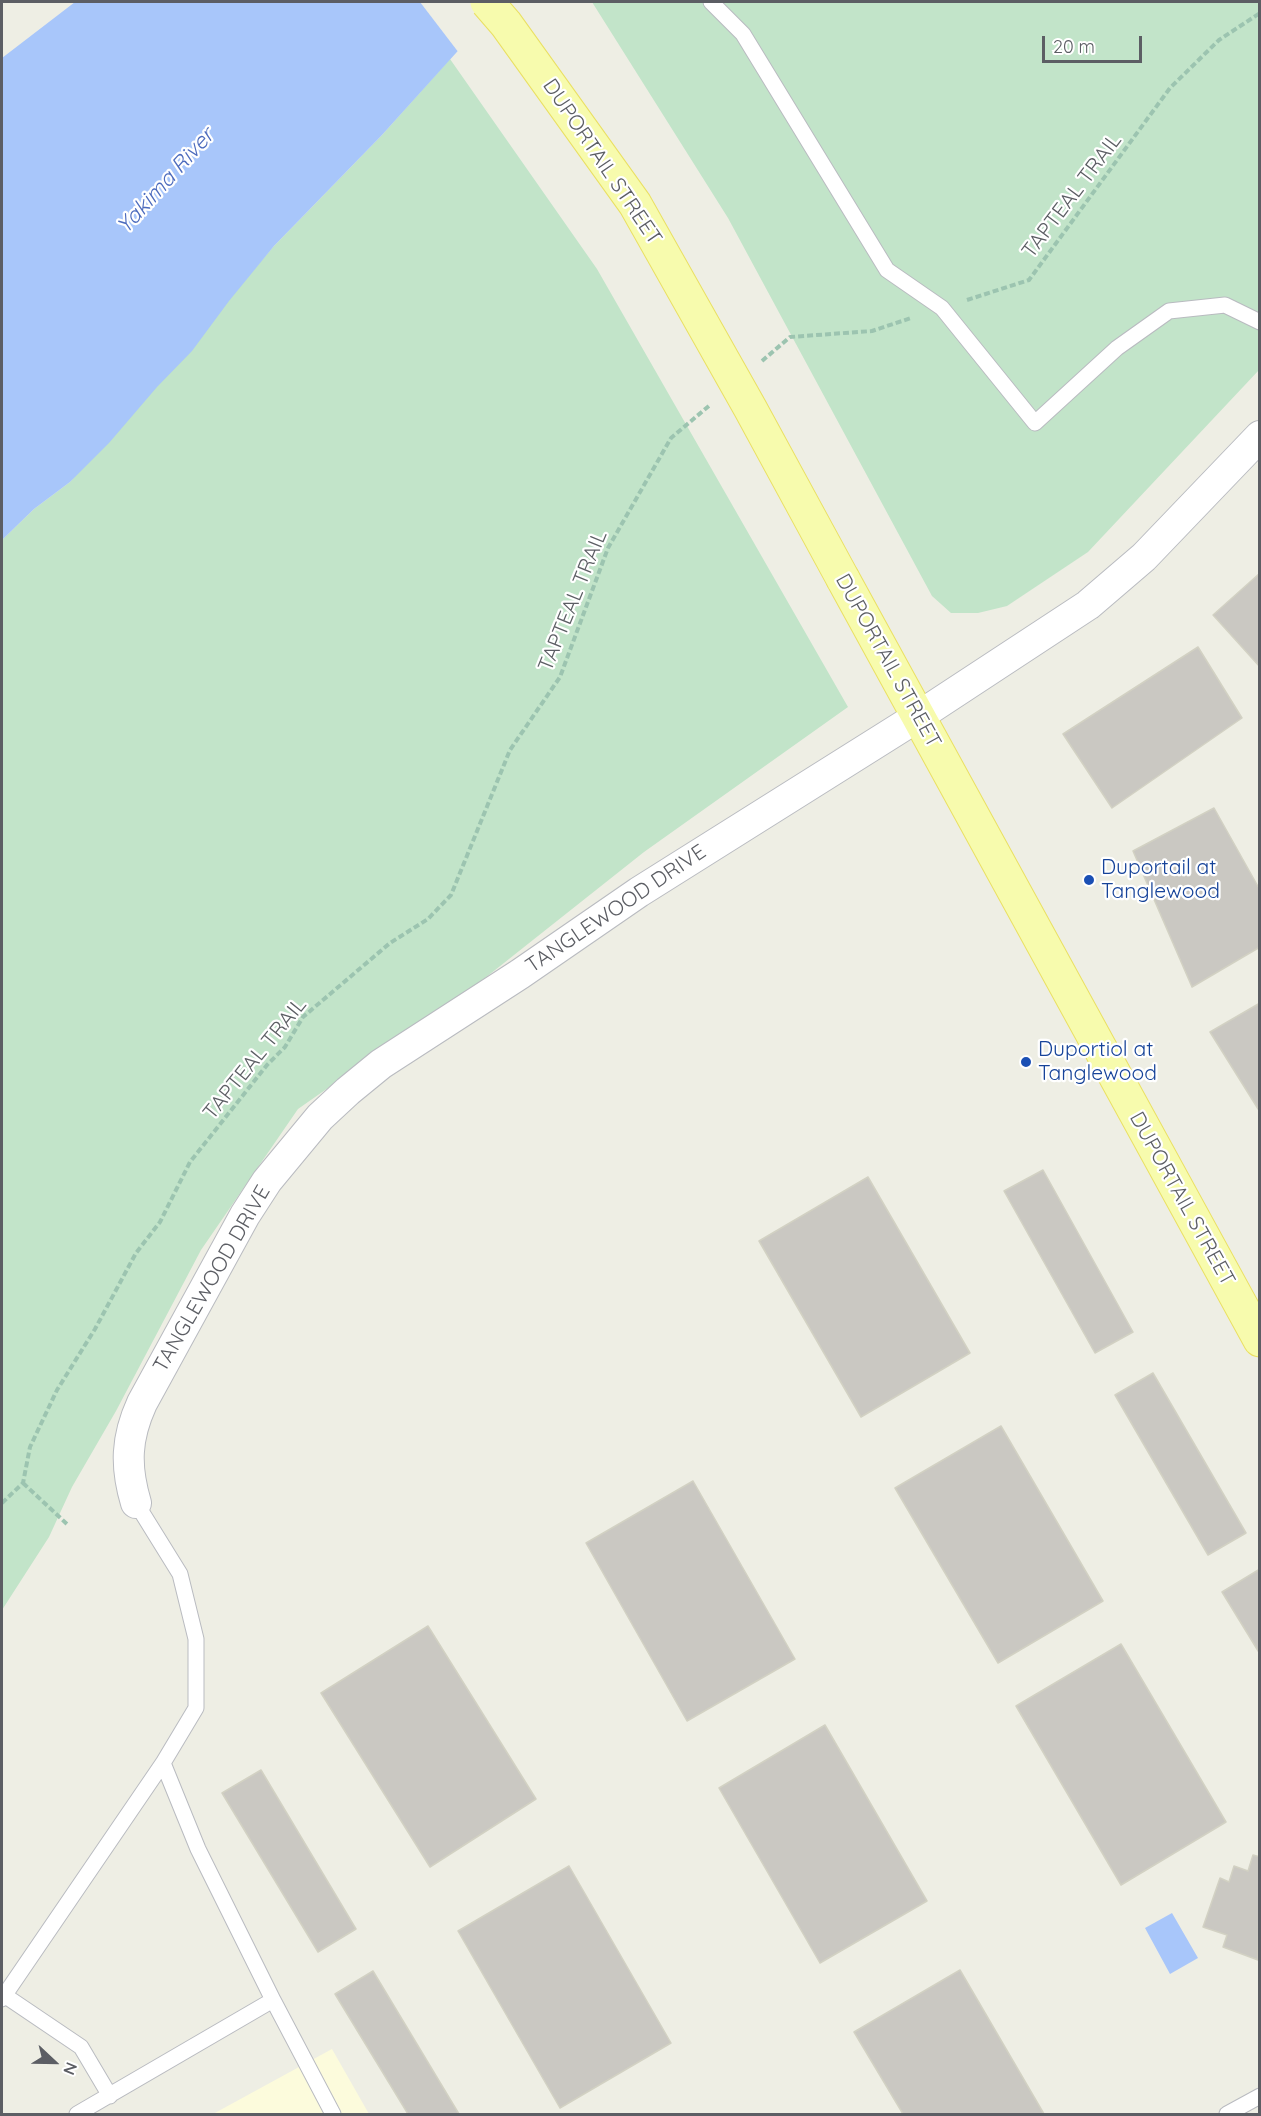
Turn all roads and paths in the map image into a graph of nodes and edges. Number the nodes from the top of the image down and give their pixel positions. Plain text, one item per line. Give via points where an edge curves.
1 (487, 2) edge
2 (711, 2) edge
3 (1260, 13) edge
4 (942, 308) junction
5 (1260, 322) edge
6 (753, 368) dead end
7 (717, 399) dead end
8 (1260, 436) edge
9 (919, 716) junction
10 (1260, 1340) edge
11 (23, 1483) junction
12 (2, 1503) edge
13 (136, 1503) joint
14 (68, 1525) dead end
15 (163, 1763) junction
16 (3, 1997) edge
17 (273, 2000) junction
18 (110, 2096) junction
19 (1260, 2096) edge
20 (77, 2115) edge
21 (333, 2115) edge
22 (1227, 2115) edge

1 - 9 main road, DUPORTAIL STREET, bridge via 635,204
2 - 4 lane via 743,34 887,270
3 - 4 path, TAPTEAL TRAIL via 1219,40 1170,88 1029,280
4 - 5 lane via 1035,423 1117,348 1169,311 1224,305
4 - 6 path, TAPTEAL TRAIL via 872,331 790,338
7 - 11 path, TAPTEAL TRAIL via 671,438 608,548 560,677 510,750 451,895 428,919 390,943 303,1017 285,1047 190,1162 160,1222 136,1253 57,1390 30,1447
8 - 9 street, TANGLEWOOD DRIVE via 1106,591
9 - 10 main road, DUPORTAIL STREET
9 - 13 street, TANGLEWOOD DRIVE via 692,857 404,1048 320,1117 267,1181 245,1215 142,1403 128,1452
11 - 12 path
11 - 14 path
13 - 15 lane via 180,1574 196,1639 196,1708
15 - 16 lane
15 - 17 lane via 198,1849
16 - 18 lane via 81,2047
17 - 18 lane
17 - 21 lane
18 - 20 lane
19 - 22 lane

